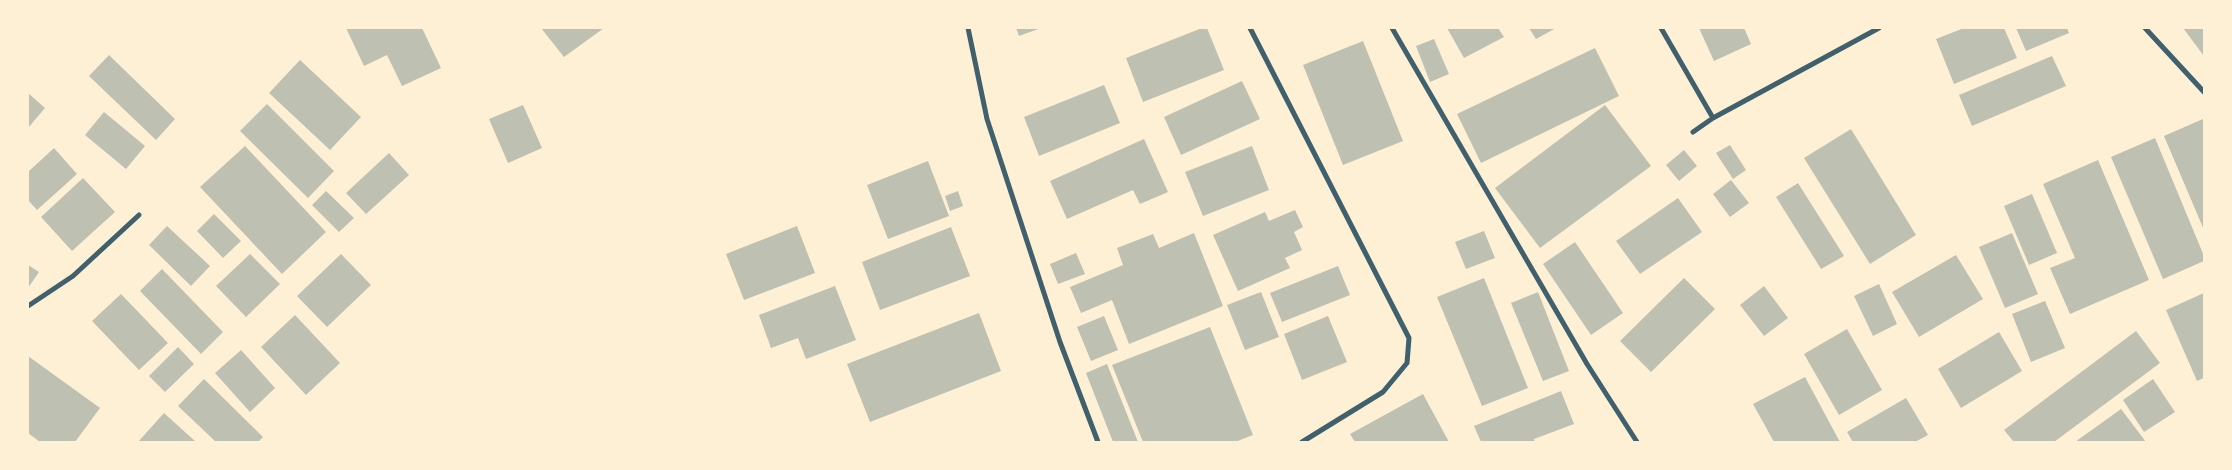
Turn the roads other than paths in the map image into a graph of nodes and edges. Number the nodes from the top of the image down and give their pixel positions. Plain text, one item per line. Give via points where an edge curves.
1 (968, 28) edge
2 (1250, 28) edge
3 (1392, 28) edge
4 (1661, 28) edge
5 (1879, 28) edge
6 (2145, 28) edge
7 (2204, 92) edge
8 (1713, 118) junction
9 (1693, 132) dead end
10 (139, 215) dead end
11 (28, 306) edge
12 (1098, 442) edge
13 (1302, 442) edge
14 (1636, 442) edge

1 - 12 street via 987,119 1060,342
2 - 13 street via 1409,338 1407,363 1383,392
3 - 14 street via 1587,364
4 - 8 street
5 - 8 street
6 - 7 street
8 - 9 street
10 - 11 street via 73,276

